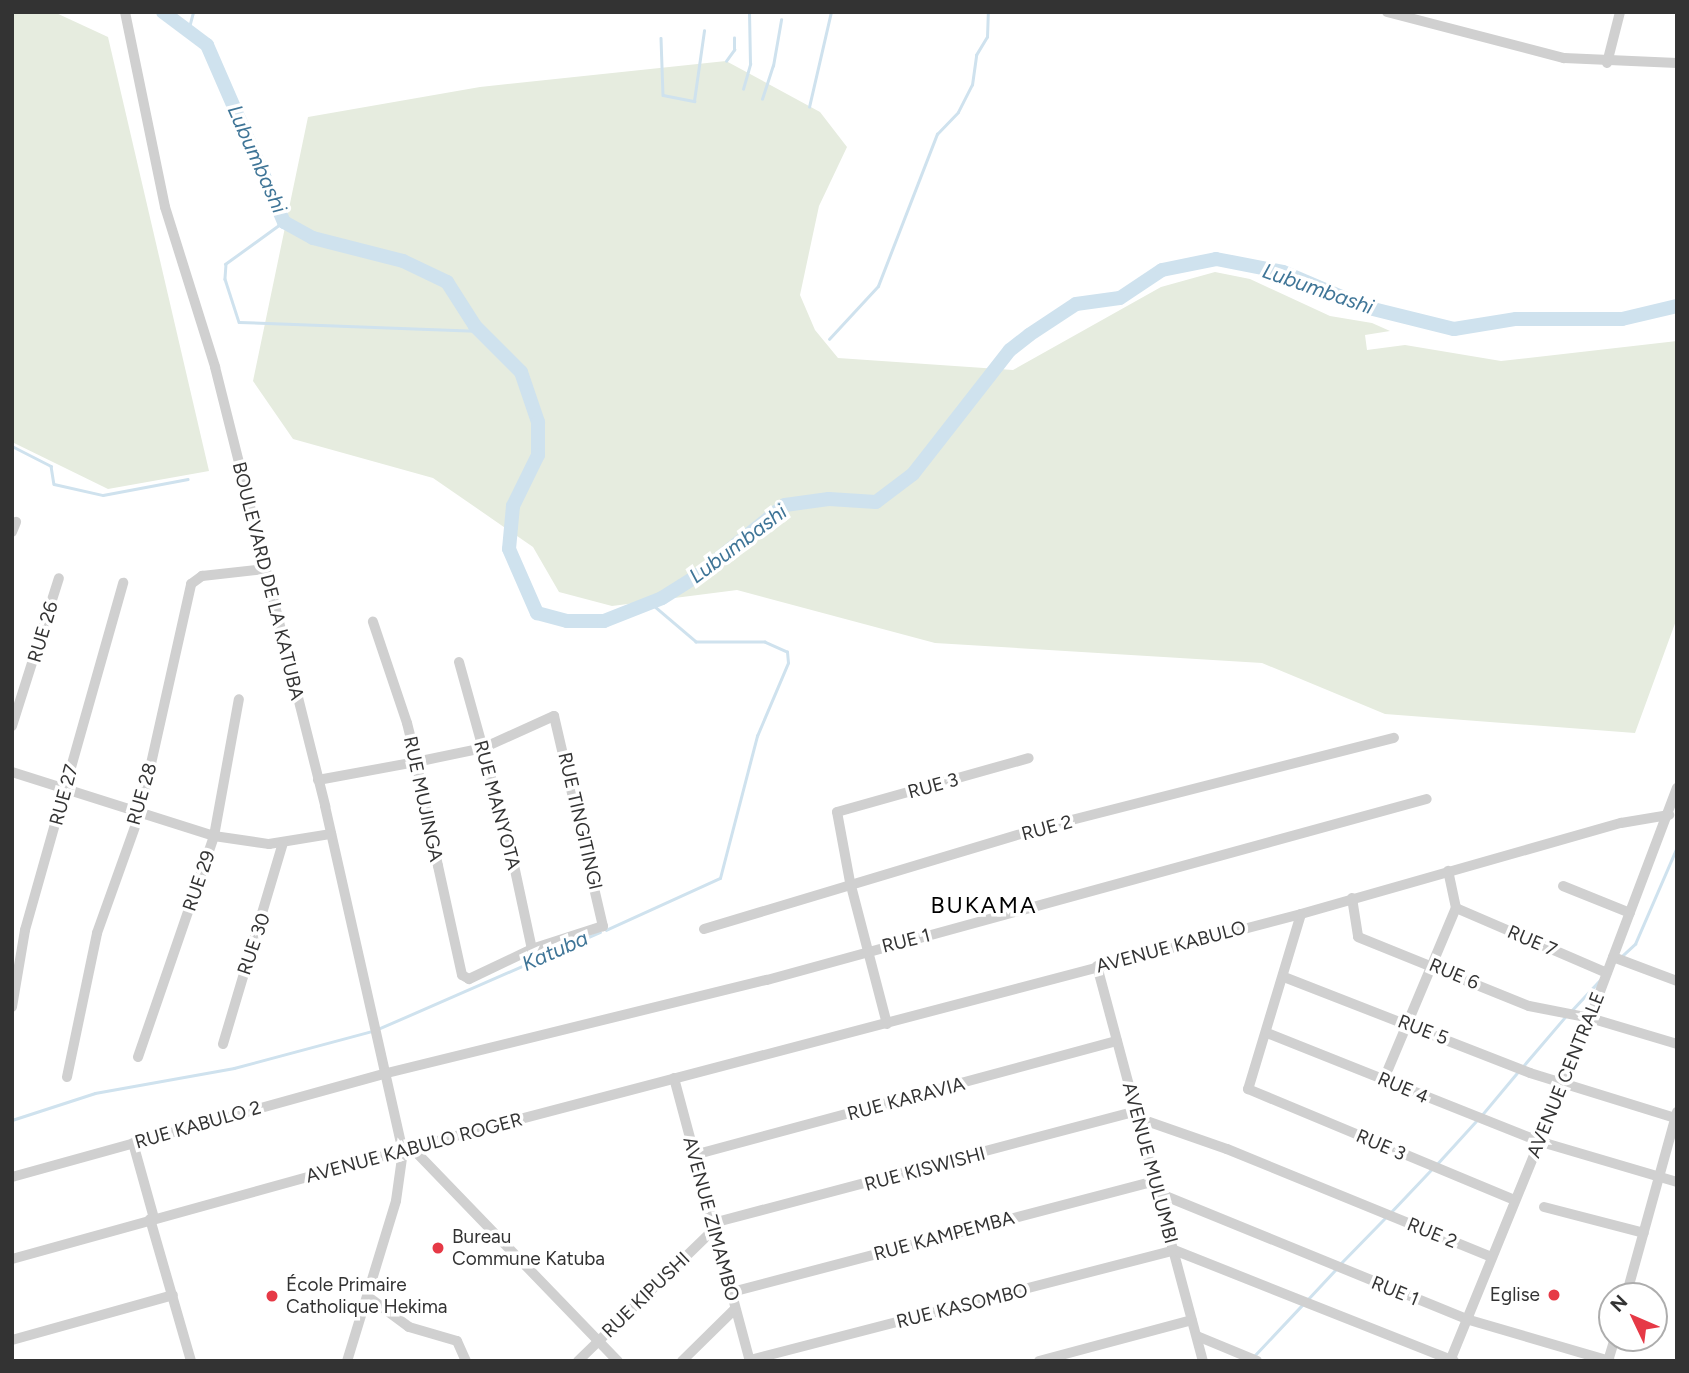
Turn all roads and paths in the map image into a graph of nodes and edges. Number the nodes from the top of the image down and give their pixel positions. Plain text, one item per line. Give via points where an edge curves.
1 (1387, 12) edge
2 (1620, 12) edge
3 (126, 14) edge
4 (1607, 62) junction
5 (1677, 62) edge
6 (265, 569) junction
7 (59, 578) dead end
8 (123, 583) dead end
9 (373, 622) dead end
10 (459, 662) dead end
11 (239, 699) dead end
12 (12, 726) edge
13 (1394, 738) dead end
14 (483, 748) junction
15 (1029, 758) dead end
16 (416, 762) junction
17 (12, 772) edge
18 (318, 780) junction
19 (1677, 788) edge
20 (68, 789) junction
21 (1427, 799) dead end
22 (140, 813) junction
23 (1669, 815) junction
24 (331, 834) junction
25 (214, 836) junction
26 (283, 843) junction
27 (1448, 871) junction
28 (850, 882) junction
29 (1563, 886) dead end
30 (1352, 898) junction
31 (1456, 908) junction
32 (1630, 913) junction
33 (1301, 914) junction
34 (704, 929) dead end
35 (532, 949) junction
36 (868, 951) junction
37 (1613, 957) junction
38 (1430, 964) junction
39 (1097, 966) junction
40 (1607, 973) junction
41 (1284, 976) junction
42 (1677, 981) edge
43 (12, 1007) edge
44 (1590, 1018) junction
45 (887, 1024) junction
46 (1406, 1024) junction
47 (1267, 1033) junction
48 (1117, 1041) junction
49 (223, 1044) dead end
50 (1677, 1044) edge
51 (138, 1057) dead end
52 (383, 1074) junction
53 (66, 1077) dead end
54 (674, 1078) junction
55 (1384, 1079) junction
56 (1562, 1084) junction
57 (1137, 1114) junction
58 (1676, 1115) edge
59 (1538, 1141) junction
60 (133, 1143) junction
61 (408, 1150) junction
62 (694, 1155) junction
63 (12, 1177) edge
64 (1660, 1177) junction
65 (1155, 1181) junction
66 (1677, 1182) edge
67 (1158, 1193) junction
68 (1515, 1200) junction
69 (1544, 1206) dead end
70 (152, 1219) junction
71 (714, 1226) junction
72 (1644, 1233) junction
73 (1174, 1250) junction
74 (1492, 1257) junction
75 (12, 1259) edge
76 (1630, 1282) edge
77 (732, 1292) junction
78 (173, 1295) junction
79 (367, 1296) junction
80 (735, 1309) junction
81 (1466, 1319) junction
82 (1192, 1321) junction
83 (1197, 1336) junction
84 (12, 1340) edge
85 (598, 1341) junction
86 (1252, 1359) edge
87 (1451, 1360) edge
88 (191, 1361) edge
89 (347, 1361) edge
90 (466, 1361) edge
91 (578, 1361) edge
92 (618, 1361) edge
93 (682, 1361) edge
94 (750, 1361) edge
95 (1039, 1361) edge
96 (1203, 1361) edge
97 (1609, 1361) edge

1 - 4 street via 1502,46
2 - 4 street
3 - 6 street, BOULEVARD DE LA KATUBA via 165,207 215,367
4 - 5 street
6 - 18 street, BOULEVARD DE LA KATUBA
6 - 22 street, RUE 28 via 202,576 191,584
7 - 12 street, RUE 26
8 - 20 street, RUE 27 via 85,707
9 - 16 street, RUE MUJINGA
10 - 14 street, RUE MANYOTA
11 - 25 street, RUE 29
13 - 28 street, RUE 2
14 - 16 street
14 - 35 street, RUE MANYOTA
14 - 35 street, RUE TINGITINGI via 554,716 603,926
15 - 28 street, RUE 3 via 837,812
16 - 18 street
16 - 35 street, RUE MUJINGA via 464,978
17 - 20 street
18 - 24 street, BOULEVARD DE LA KATUBA
19 - 23 street, AVENUE CENTRALE
20 - 22 street
20 - 43 street, RUE 27 via 24,930
21 - 36 street, RUE 1
22 - 25 street
22 - 53 street, RUE 28 via 97,933
23 - 27 street, AVENUE KABULO via 1621,823
23 - 32 street, AVENUE CENTRALE
24 - 26 street
24 - 52 street, BOULEVARD DE LA KATUBA
25 - 26 street
25 - 51 street, RUE 29
26 - 49 street, RUE 30
27 - 30 street, AVENUE KABULO
27 - 31 street
28 - 34 street, RUE 2
28 - 36 street
29 - 32 street
30 - 33 street, AVENUE KABULO
30 - 38 street, RUE 6 via 1358,937
31 - 38 street
31 - 40 street, RUE 7
32 - 37 street, AVENUE CENTRALE
33 - 39 street, AVENUE KABULO
33 - 41 street
36 - 45 street
36 - 52 street, RUE 1
37 - 40 street, AVENUE CENTRALE
37 - 42 street
38 - 44 street, RUE 6 via 1528,1006
38 - 46 street
39 - 45 street, AVENUE KABULO
39 - 48 street, AVENUE MULUMBI
40 - 44 street, AVENUE CENTRALE
41 - 46 street, RUE 5
41 - 47 street
44 - 50 street, RUE 6
44 - 56 street, AVENUE CENTRALE
45 - 54 street, AVENUE KABULO
46 - 55 street
46 - 56 street, RUE 5
47 - 55 street, RUE 4
47 - 68 street, RUE 3 via 1248,1089
48 - 57 street, AVENUE MULUMBI
48 - 62 street, RUE KARAVIA
52 - 60 street, RUE KABULO 2
52 - 61 street, BOULEVARD DE LA KATUBA
54 - 61 street, AVENUE KABULO ROGER
54 - 62 street, AVENUE ZIMAMBO
55 - 59 street, RUE 4
56 - 58 street, RUE 5
56 - 59 street, AVENUE CENTRALE
57 - 65 street, AVENUE MULUMBI
57 - 71 street, RUE KISWISHI
57 - 74 street, RUE 2
58 - 64 street
59 - 64 street, RUE 4
59 - 68 street, AVENUE CENTRALE
60 - 63 street, RUE KABULO 2
60 - 70 street
61 - 70 street, AVENUE KABULO ROGER
61 - 79 street
61 - 85 street
62 - 71 street, AVENUE ZIMAMBO
64 - 66 street, RUE 4
64 - 72 street
65 - 67 street, AVENUE MULUMBI
65 - 77 street, RUE KAMPEMBA
67 - 73 street, AVENUE MULUMBI
67 - 81 street, RUE 1
68 - 74 street, AVENUE CENTRALE
69 - 72 street
70 - 75 street
70 - 78 street
71 - 77 street, AVENUE ZIMAMBO
71 - 85 street, RUE KIPUSHI
72 - 76 street
73 - 82 street, AVENUE MULUMBI
73 - 87 street
73 - 94 street, RUE KASOMBO
74 - 81 street, AVENUE CENTRALE
77 - 80 street, AVENUE ZIMAMBO
78 - 84 street
78 - 88 street
79 - 89 street
79 - 90 street via 409,1327 460,1343
80 - 93 street
80 - 94 street, AVENUE ZIMAMBO
81 - 87 street, AVENUE CENTRALE
81 - 97 street, RUE 1
82 - 83 street, AVENUE MULUMBI
82 - 95 street
83 - 86 street
83 - 96 street, AVENUE MULUMBI
85 - 91 street, RUE KIPUSHI
85 - 92 street

